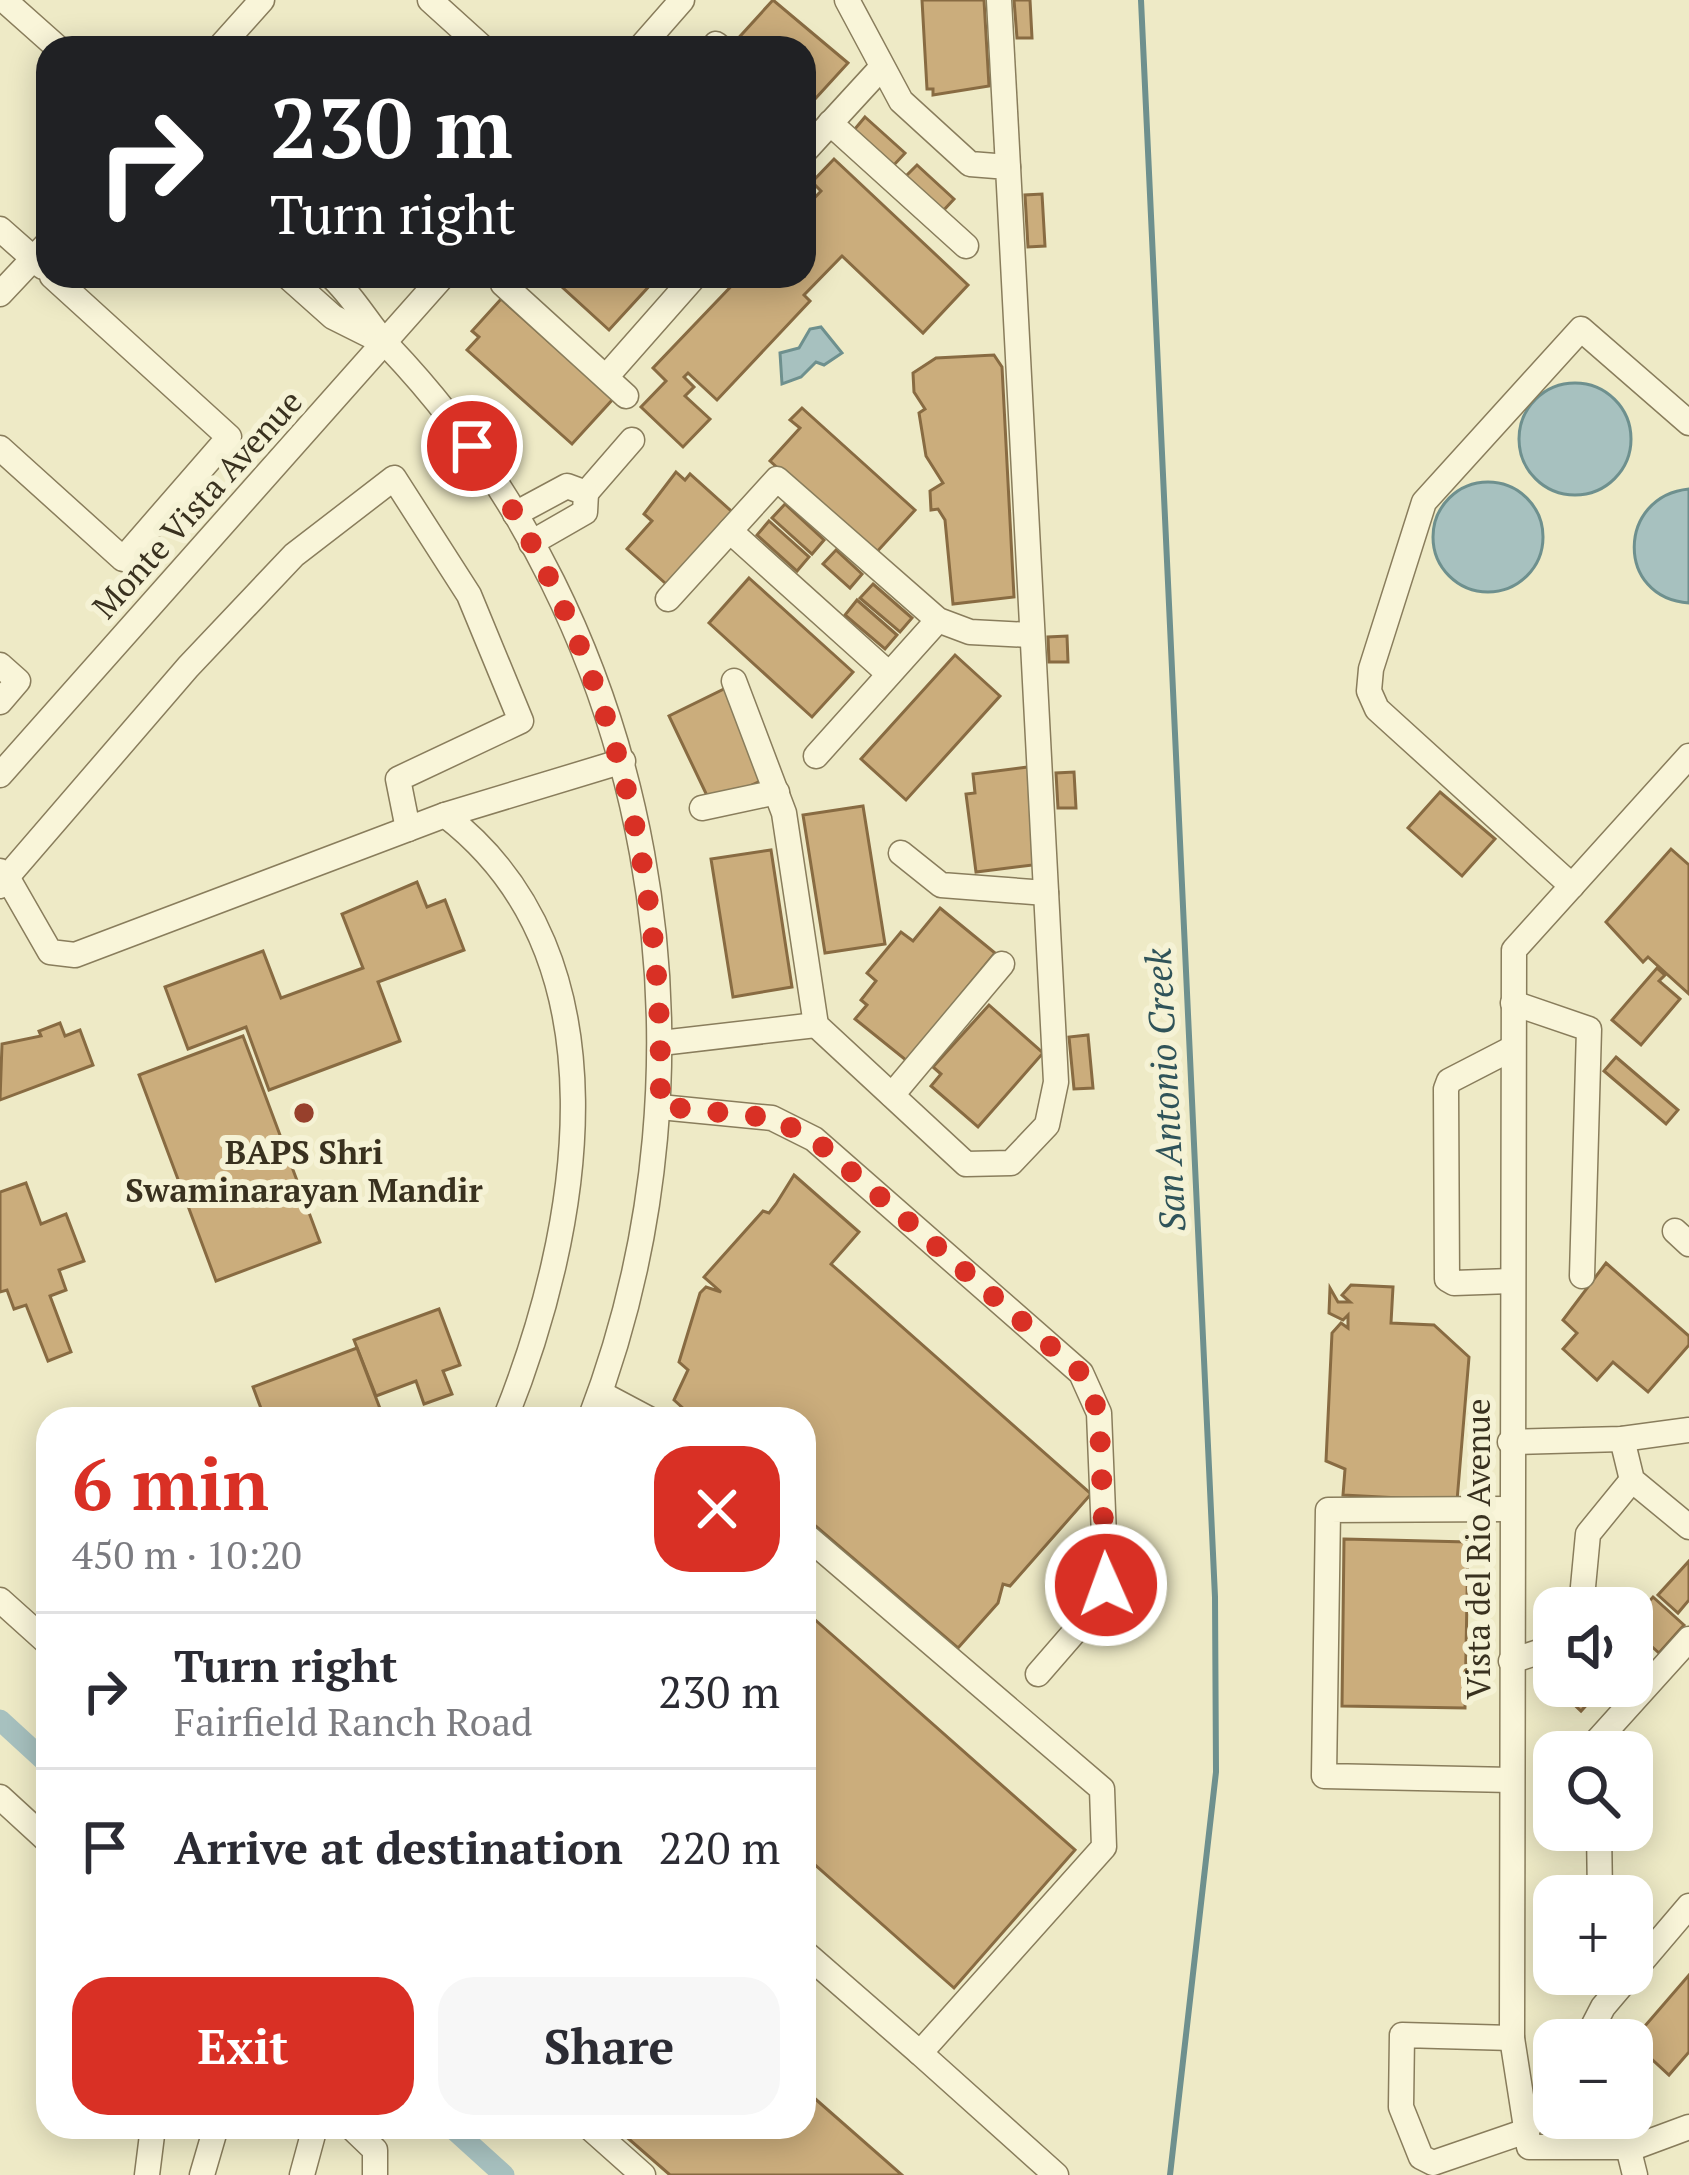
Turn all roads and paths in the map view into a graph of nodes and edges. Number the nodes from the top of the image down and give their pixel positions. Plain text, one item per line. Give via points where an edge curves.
1 (4, 0) edge
2 (262, 0) edge
3 (430, 0) edge
4 (682, 0) edge
5 (847, 0) edge
6 (999, 0) edge
7 (44, 36) edge
8 (239, 36) edge
9 (470, 36) edge
10 (650, 36) edge
11 (882, 68) junction
12 (816, 131) edge
13 (816, 134) edge
14 (1008, 167) junction
15 (0, 229) edge
16 (966, 246) dead end
17 (36, 255) edge
18 (36, 269) edge
19 (73, 288) edge
20 (300, 288) edge
21 (344, 288) edge
22 (433, 288) edge
23 (507, 288) edge
24 (676, 288) edge
25 (0, 295) edge
26 (385, 343) junction
27 (606, 377) junction
28 (626, 396) dead end
29 (1689, 423) edge
30 (632, 440) dead end
31 (0, 448) edge
32 (586, 494) junction
33 (515, 514) junction
34 (730, 531) junction
35 (531, 543) junction
36 (668, 599) dead end
37 (938, 620) junction
38 (1030, 635) junction
39 (9, 674) edge
40 (889, 674) junction
41 (734, 680) dead end
42 (0, 702) edge
43 (816, 756) dead end
44 (1689, 756) edge
45 (623, 760) junction
46 (0, 775) edge
47 (777, 792) junction
48 (703, 808) dead end
49 (445, 815) junction
50 (408, 829) junction
51 (901, 853) dead end
52 (2, 878) edge
53 (1572, 886) junction
54 (1046, 893) junction
55 (1002, 964) dead end
56 (1513, 1003) junction
57 (816, 1025) junction
58 (662, 1043) junction
59 (1513, 1048) junction
60 (892, 1095) junction
61 (660, 1106) junction
62 (1582, 1276) dead end
63 (1511, 1281) junction
64 (600, 1393) junction
65 (509, 1407) edge
66 (595, 1407) edge
67 (626, 1407) edge
68 (1689, 1430) edge
69 (1622, 1439) junction
70 (1510, 1442) junction
71 (1632, 1480) junction
72 (1510, 1509) junction
73 (1689, 1527) edge
74 (816, 1544) edge
75 (1583, 1587) edge
76 (0, 1600) edge
77 (36, 1632) edge
78 (1689, 1640) edge
79 (1533, 1654) edge
80 (1511, 1661) junction
81 (1038, 1674) dead end
82 (1606, 1731) edge
83 (1511, 1780) junction
84 (0, 1797) edge
85 (36, 1830) edge
86 (1689, 1906) edge
87 (1653, 1949) edge
88 (816, 1962) edge
89 (1603, 1995) edge
90 (1614, 1995) edge
91 (1603, 2007) junction
92 (1597, 2019) edge
93 (1512, 2038) junction
94 (920, 2053) junction
95 (1689, 2127) edge
96 (1533, 2128) edge
97 (152, 2139) edge
98 (212, 2139) edge
99 (312, 2139) edge
100 (364, 2139) edge
101 (602, 2139) edge
102 (1527, 2139) junction
103 (1628, 2147) junction
104 (147, 2175) edge
105 (202, 2175) edge
106 (302, 2175) edge
107 (375, 2175) edge
108 (643, 2175) edge
109 (1056, 2175) edge
110 (1636, 2175) edge

1 - 7 street
2 - 8 street
3 - 9 street
4 - 10 street
5 - 11 street
6 - 14 street
11 - 12 street
11 - 14 street via 901,101 970,164
13 - 16 street
14 - 38 street
15 - 17 street
18 - 25 street
19 - 31 street via 229,437 122,559
20 - 26 street via 333,317
21 - 26 street
22 - 26 street, Monte Vista Avenue
23 - 27 street
24 - 27 street
26 - 33 street via 432,391
26 - 46 street, Monte Vista Avenue
27 - 28 street
29 - 53 street via 1581,328 1424,502 1371,669 1377,709
30 - 32 street
32 - 33 street via 567,486
32 - 35 street via 585,512
33 - 35 street
34 - 36 street
34 - 37 street via 777,479
34 - 40 street
35 - 45 street via 585,652
37 - 38 street via 970,632
37 - 40 street
38 - 54 street
39 - 42 street
40 - 43 street
41 - 47 street
44 - 53 street
45 - 49 street
45 - 58 street via 647,879
47 - 48 street
47 - 57 street
49 - 50 street
49 - 65 street via 484,845 530,914 570,1019 576,1114 547,1297
50 - 52 street via 75,955 50,952
50 - 52 street via 398,779 521,721 469,596 394,478 293,555
51 - 54 street via 941,886
53 - 56 street, Vista del Rio Avenue via 1514,950
54 - 60 street via 1056,1082 1047,1125 1011,1163 966,1164
55 - 60 street
56 - 59 street, Vista del Rio Avenue
56 - 62 street via 1589,1029
57 - 58 street
57 - 60 street
58 - 61 street
59 - 63 street, Vista del Rio Avenue
59 - 63 street via 1446,1089 1447,1279
61 - 64 street via 636,1270
61 - 81 street via 772,1118 814,1139 1081,1373 1099,1413 1106,1585
63 - 70 street, Vista del Rio Avenue
64 - 66 street
64 - 67 street
68 - 69 street
69 - 70 street
69 - 71 street
70 - 72 street, Vista del Rio Avenue
71 - 73 street
71 - 75 street via 1588,1534
72 - 80 street, Vista del Rio Avenue
72 - 83 street via 1328,1510 1324,1777
74 - 94 street via 1102,1789 1104,1847
76 - 77 street
78 - 82 street
79 - 80 street
80 - 83 street, Vista del Rio Avenue
83 - 93 street, Vista del Rio Avenue
84 - 85 street
86 - 87 street
88 - 94 street
89 - 91 street
90 - 91 street
91 - 92 street
93 - 102 street, Vista del Rio Avenue
93 - 102 street via 1402,2035 1401,2108 1416,2150 1433,2163
94 - 109 street
95 - 103 street
96 - 102 street
97 - 104 street
98 - 105 street
99 - 106 street
100 - 107 street via 375,2150
101 - 108 street
102 - 103 street
103 - 110 street

